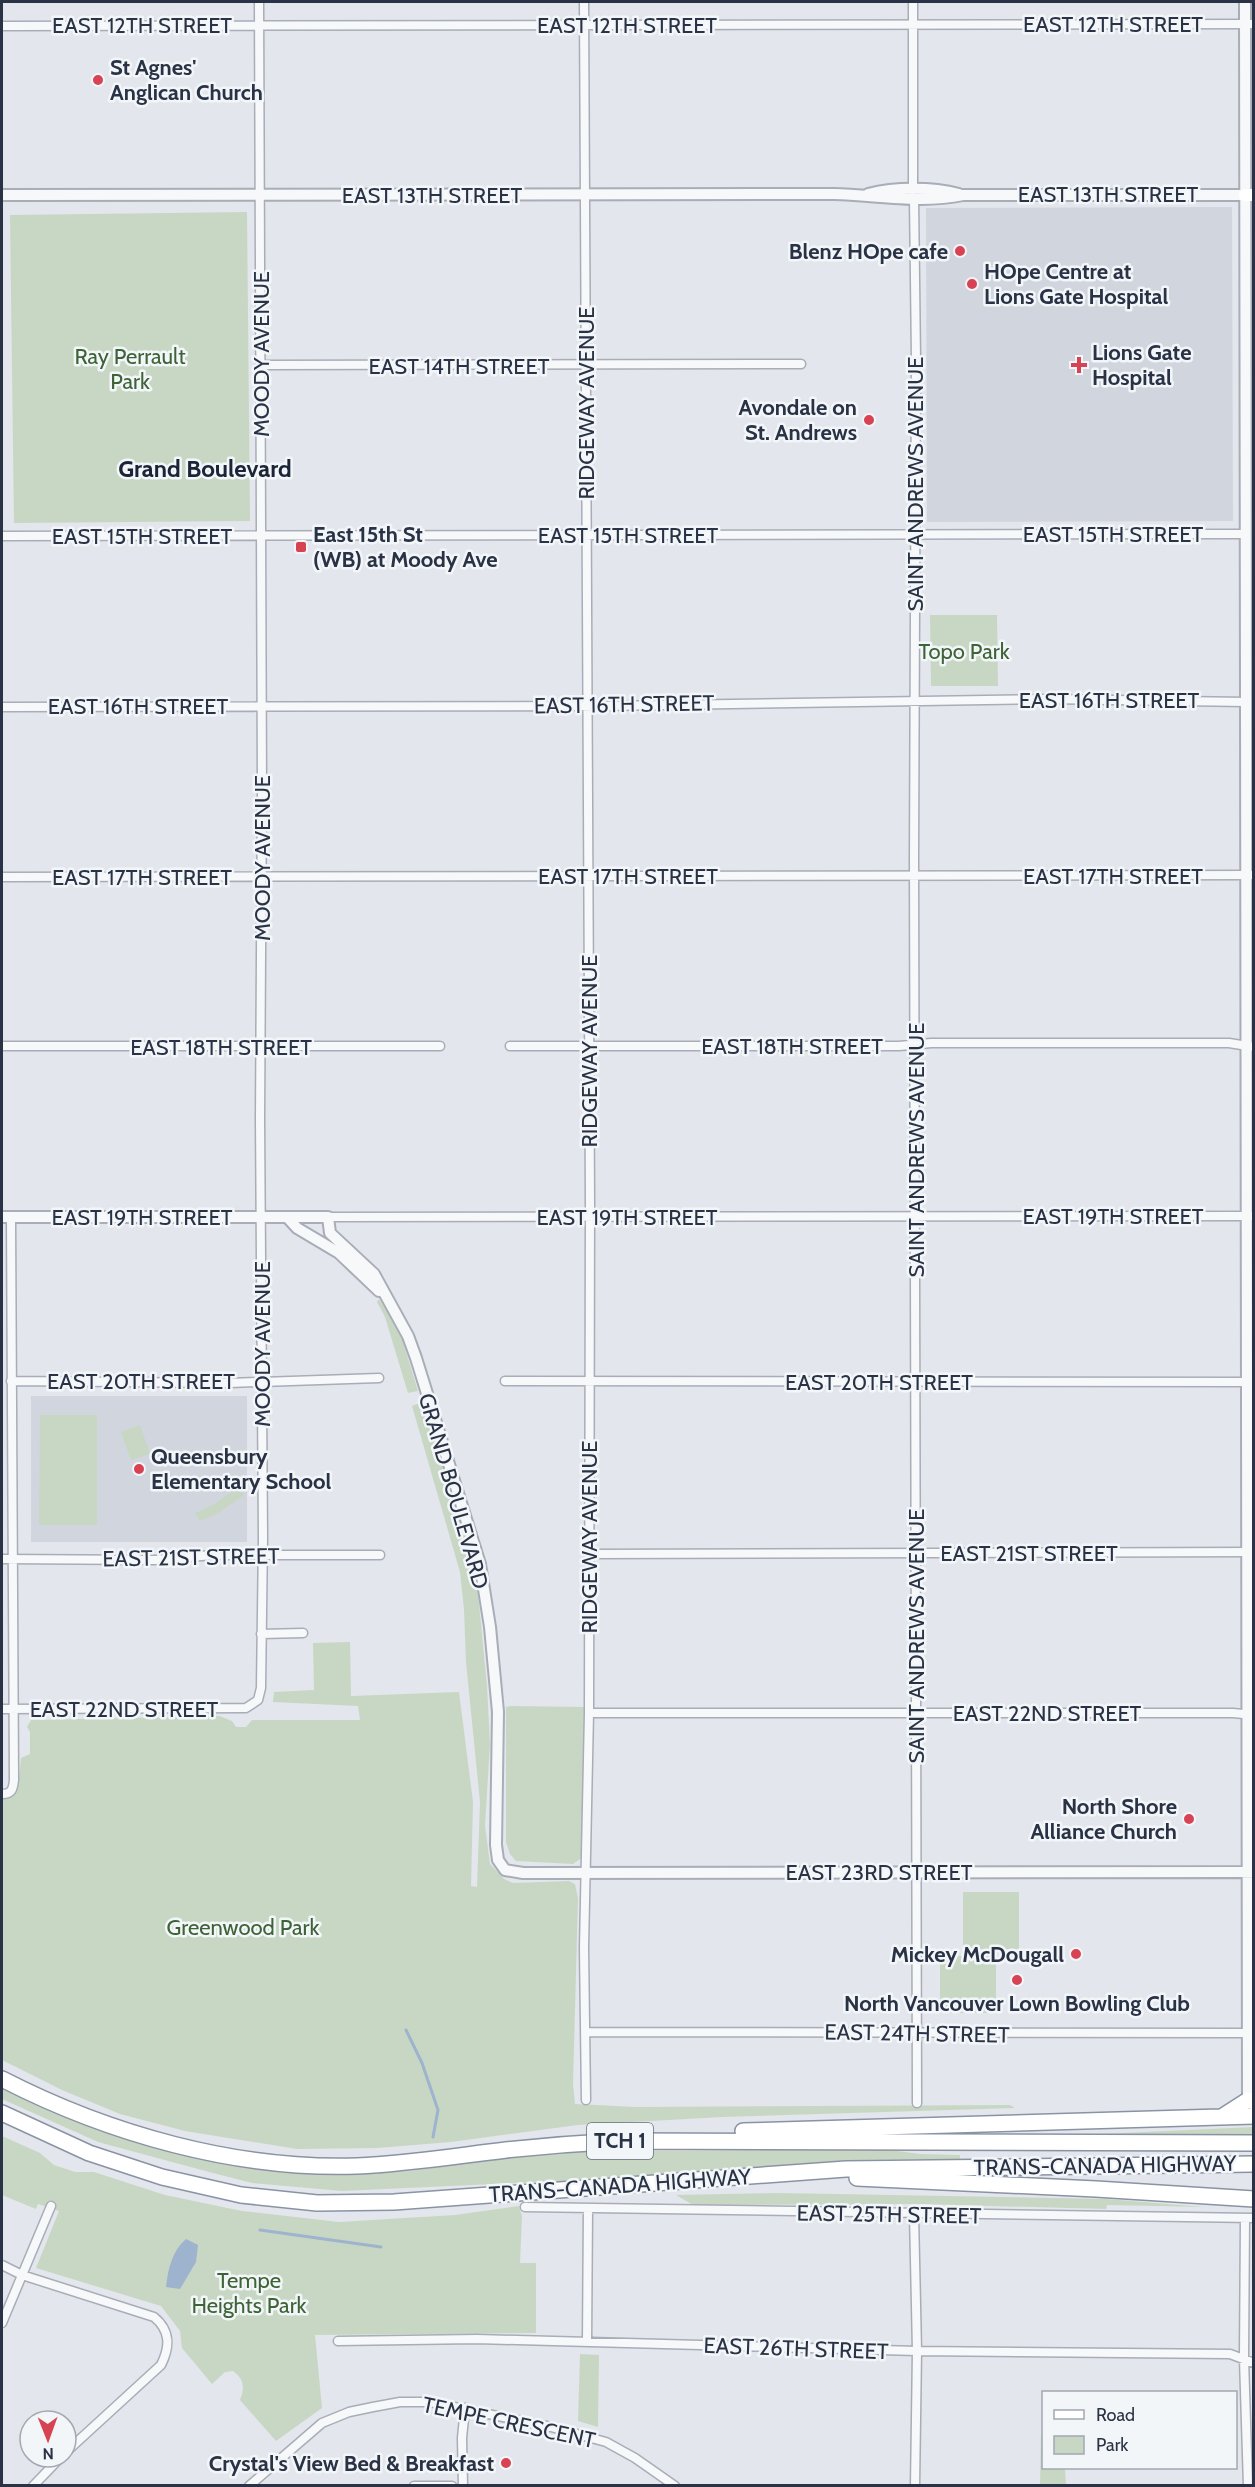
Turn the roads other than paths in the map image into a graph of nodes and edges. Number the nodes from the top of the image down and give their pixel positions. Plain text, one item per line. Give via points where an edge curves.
1 (259, 2) edge
2 (584, 2) edge
3 (913, 2) edge
4 (1245, 2) edge
5 (913, 24) junction
6 (1250, 24) edge
7 (585, 25) junction
8 (2, 26) edge
9 (259, 26) junction
10 (586, 194) junction
11 (914, 194) junction
12 (2, 195) edge
13 (261, 195) junction
14 (1249, 195) edge
15 (801, 364) dead end
16 (261, 365) junction
17 (1250, 365) edge
18 (585, 366) junction
19 (1249, 534) edge
20 (261, 535) junction
21 (586, 535) junction
22 (915, 535) junction
23 (2, 536) edge
24 (915, 700) junction
25 (1246, 702) junction
26 (587, 705) junction
27 (261, 706) junction
28 (2, 707) edge
29 (1250, 875) edge
30 (587, 876) junction
31 (915, 876) junction
32 (2, 877) edge
33 (262, 877) junction
34 (915, 1045) junction
35 (2, 1046) edge
36 (440, 1046) dead end
37 (510, 1046) dead end
38 (588, 1046) junction
39 (1250, 1046) edge
40 (261, 1047) junction
41 (916, 1216) junction
42 (1250, 1216) edge
43 (6, 1217) edge
44 (262, 1217) junction
45 (287, 1217) junction
46 (328, 1217) junction
47 (590, 1217) junction
48 (386, 1297) junction
49 (379, 1378) dead end
50 (10, 1381) junction
51 (263, 1381) junction
52 (505, 1381) dead end
53 (589, 1382) junction
54 (916, 1382) junction
55 (1250, 1382) edge
56 (1251, 1552) edge
57 (915, 1553) junction
58 (262, 1554) junction
59 (589, 1554) junction
60 (380, 1555) dead end
61 (2, 1559) edge
62 (14, 1559) junction
63 (303, 1633) dead end
64 (261, 1634) junction
65 (246, 1708) joint
66 (2, 1709) edge
67 (15, 1709) junction
68 (589, 1713) junction
69 (916, 1713) junction
70 (1251, 1715) edge
71 (2, 1794) edge
72 (505, 1870) joint
73 (916, 1872) junction
74 (1251, 1872) edge
75 (587, 1873) junction
76 (586, 2032) junction
77 (916, 2033) junction
78 (1249, 2033) junction
79 (2, 2079) edge
80 (586, 2100) dead end
81 (1251, 2101) edge
82 (918, 2103) dead end
83 (2, 2113) edge
84 (1254, 2116) edge
85 (1220, 2117) junction
86 (581, 2143) junction
87 (1254, 2143) edge
88 (1254, 2164) edge
89 (734, 2176) junction
90 (1254, 2199) edge
91 (51, 2206) dead end
92 (525, 2206) dead end
93 (588, 2208) junction
94 (914, 2214) junction
95 (1249, 2219) edge
96 (2, 2265) edge
97 (22, 2275) junction
98 (2, 2323) edge
99 (338, 2341) dead end
100 (587, 2342) junction
101 (917, 2351) junction
102 (1244, 2360) junction
103 (1254, 2363) edge
104 (465, 2408) junction
105 (78, 2441) edge
106 (49, 2469) edge
107 (33, 2486) edge
108 (249, 2486) edge
109 (414, 2486) edge
110 (452, 2486) edge
111 (462, 2486) edge
112 (675, 2486) edge
113 (915, 2486) edge
114 (1248, 2486) edge

1 - 9 street, MOODY AVENUE
2 - 7 street, RIDGEWAY AVENUE
3 - 5 street, SAINT ANDREWS AVENUE
4 - 6 street
5 - 6 street, EAST 12TH STREET
5 - 7 street, EAST 12TH STREET
5 - 11 street, SAINT ANDREWS AVENUE
6 - 14 street
7 - 9 street, EAST 12TH STREET
7 - 10 street, RIDGEWAY AVENUE
8 - 9 street, EAST 12TH STREET
9 - 13 street, MOODY AVENUE
10 - 11 street, EAST 13TH STREET via 863,195 882,190
10 - 13 street, EAST 13TH STREET
10 - 18 street, RIDGEWAY AVENUE
11 - 14 street, EAST 13TH STREET via 946,191 963,195
11 - 22 street, SAINT ANDREWS AVENUE
12 - 13 street, EAST 13TH STREET
13 - 16 street, MOODY AVENUE
14 - 17 street
15 - 18 street, EAST 14TH STREET
16 - 18 street, EAST 14TH STREET
16 - 20 street, MOODY AVENUE
17 - 19 street
18 - 21 street, RIDGEWAY AVENUE
19 - 22 street, EAST 15TH STREET
19 - 25 street
20 - 21 street, EAST 15TH STREET
20 - 23 street, EAST 15TH STREET
20 - 27 street, MOODY AVENUE
21 - 22 street, EAST 15TH STREET
21 - 26 street, RIDGEWAY AVENUE
22 - 24 street, SAINT ANDREWS AVENUE
24 - 25 street, EAST 16TH STREET
24 - 26 street, EAST 16TH STREET
24 - 31 street, SAINT ANDREWS AVENUE
25 - 29 street
26 - 27 street, EAST 16TH STREET
26 - 30 street, RIDGEWAY AVENUE
27 - 28 street, EAST 16TH STREET
27 - 33 street, MOODY AVENUE
29 - 31 street, EAST 17TH STREET
29 - 39 street
30 - 31 street, EAST 17TH STREET
30 - 33 street, EAST 17TH STREET
30 - 38 street, RIDGEWAY AVENUE
31 - 34 street, SAINT ANDREWS AVENUE
32 - 33 street, EAST 17TH STREET
33 - 40 street, MOODY AVENUE
34 - 38 street, EAST 18TH STREET
34 - 39 street, EAST 18TH STREET
34 - 41 street, SAINT ANDREWS AVENUE
35 - 40 street, EAST 18TH STREET
36 - 40 street, EAST 18TH STREET
37 - 38 street, EAST 18TH STREET
38 - 47 street, RIDGEWAY AVENUE
39 - 42 street
40 - 44 street, MOODY AVENUE
41 - 42 street, EAST 19TH STREET
41 - 47 street, EAST 19TH STREET
41 - 54 street, SAINT ANDREWS AVENUE
42 - 55 street
43 - 44 street, EAST 19TH STREET
43 - 50 street
44 - 45 street, EAST 19TH STREET
44 - 51 street, MOODY AVENUE
45 - 46 street, EAST 19TH STREET
45 - 48 street, GRAND BOULEVARD via 297,1228 339,1252
46 - 47 street, EAST 19TH STREET
46 - 48 street, GRAND BOULEVARD via 330,1233 369,1268
47 - 53 street, RIDGEWAY AVENUE
48 - 72 street, GRAND BOULEVARD via 416,1358 480,1564 498,1712 496,1845 498,1860
49 - 51 street, EAST 20TH STREET
50 - 51 street, EAST 20TH STREET
50 - 62 street
51 - 58 street, MOODY AVENUE
52 - 53 street, EAST 20TH STREET
53 - 54 street, EAST 20TH STREET
53 - 59 street, RIDGEWAY AVENUE
54 - 55 street, EAST 20TH STREET
54 - 57 street, SAINT ANDREWS AVENUE
55 - 56 street
56 - 57 street, EAST 21ST STREET
56 - 70 street
57 - 59 street, EAST 21ST STREET
57 - 69 street, SAINT ANDREWS AVENUE
58 - 60 street, EAST 21ST STREET
58 - 62 street, EAST 21ST STREET via 155,1560
58 - 64 street, MOODY AVENUE
59 - 68 street, RIDGEWAY AVENUE
61 - 62 street, EAST 21ST STREET
62 - 67 street
63 - 64 street
64 - 65 street, MOODY AVENUE via 261,1688 258,1700
65 - 67 street, EAST 22ND STREET
66 - 67 street, EAST 22ND STREET
67 - 71 street via 14,1785 9,1793
68 - 69 street, EAST 22ND STREET
68 - 75 street, RIDGEWAY AVENUE
69 - 70 street, EAST 22ND STREET
69 - 73 street, SAINT ANDREWS AVENUE
70 - 74 street
72 - 75 street, EAST 23RD STREET
73 - 74 street, EAST 23RD STREET
73 - 75 street, EAST 23RD STREET
73 - 77 street, SAINT ANDREWS AVENUE
74 - 78 street
75 - 76 street, RIDGEWAY AVENUE
76 - 77 street, EAST 24TH STREET
76 - 80 street, RIDGEWAY AVENUE
77 - 78 street, EAST 24TH STREET
77 - 82 street, SAINT ANDREWS AVENUE
78 - 81 street
79 - 86 highway, TRANS-CANADA HIGHWAY / TCH 1 via 69,2110 137,2133 210,2152 283,2164 393,2164
81 - 85 highway
83 - 89 highway, TRANS-CANADA HIGHWAY / TCH 1 via 126,2166 201,2187 279,2200 394,2202
84 - 85 highway
85 - 86 highway via 675,2132
86 - 87 highway, TRANS-CANADA HIGHWAY / TCH 1
88 - 89 highway, TRANS-CANADA HIGHWAY / TCH 1 via 881,2168
89 - 90 highway via 938,2181
91 - 97 street
92 - 93 street, EAST 25TH STREET
93 - 94 street, EAST 25TH STREET
93 - 100 street
94 - 95 street, EAST 25TH STREET
94 - 101 street
95 - 102 street
96 - 97 street
97 - 98 street
97 - 105 street via 154,2317 168,2335 168,2350 161,2365
99 - 100 street, EAST 26TH STREET
100 - 101 street, EAST 26TH STREET
101 - 102 street, EAST 26TH STREET via 1230,2354
101 - 113 street
102 - 103 street, EAST 26TH STREET
102 - 114 street
104 - 108 street, TEMPE CRESCENT via 400,2402 349,2412 322,2423
104 - 111 street
104 - 112 street, TEMPE CRESCENT via 606,2442
106 - 107 street
109 - 110 street

